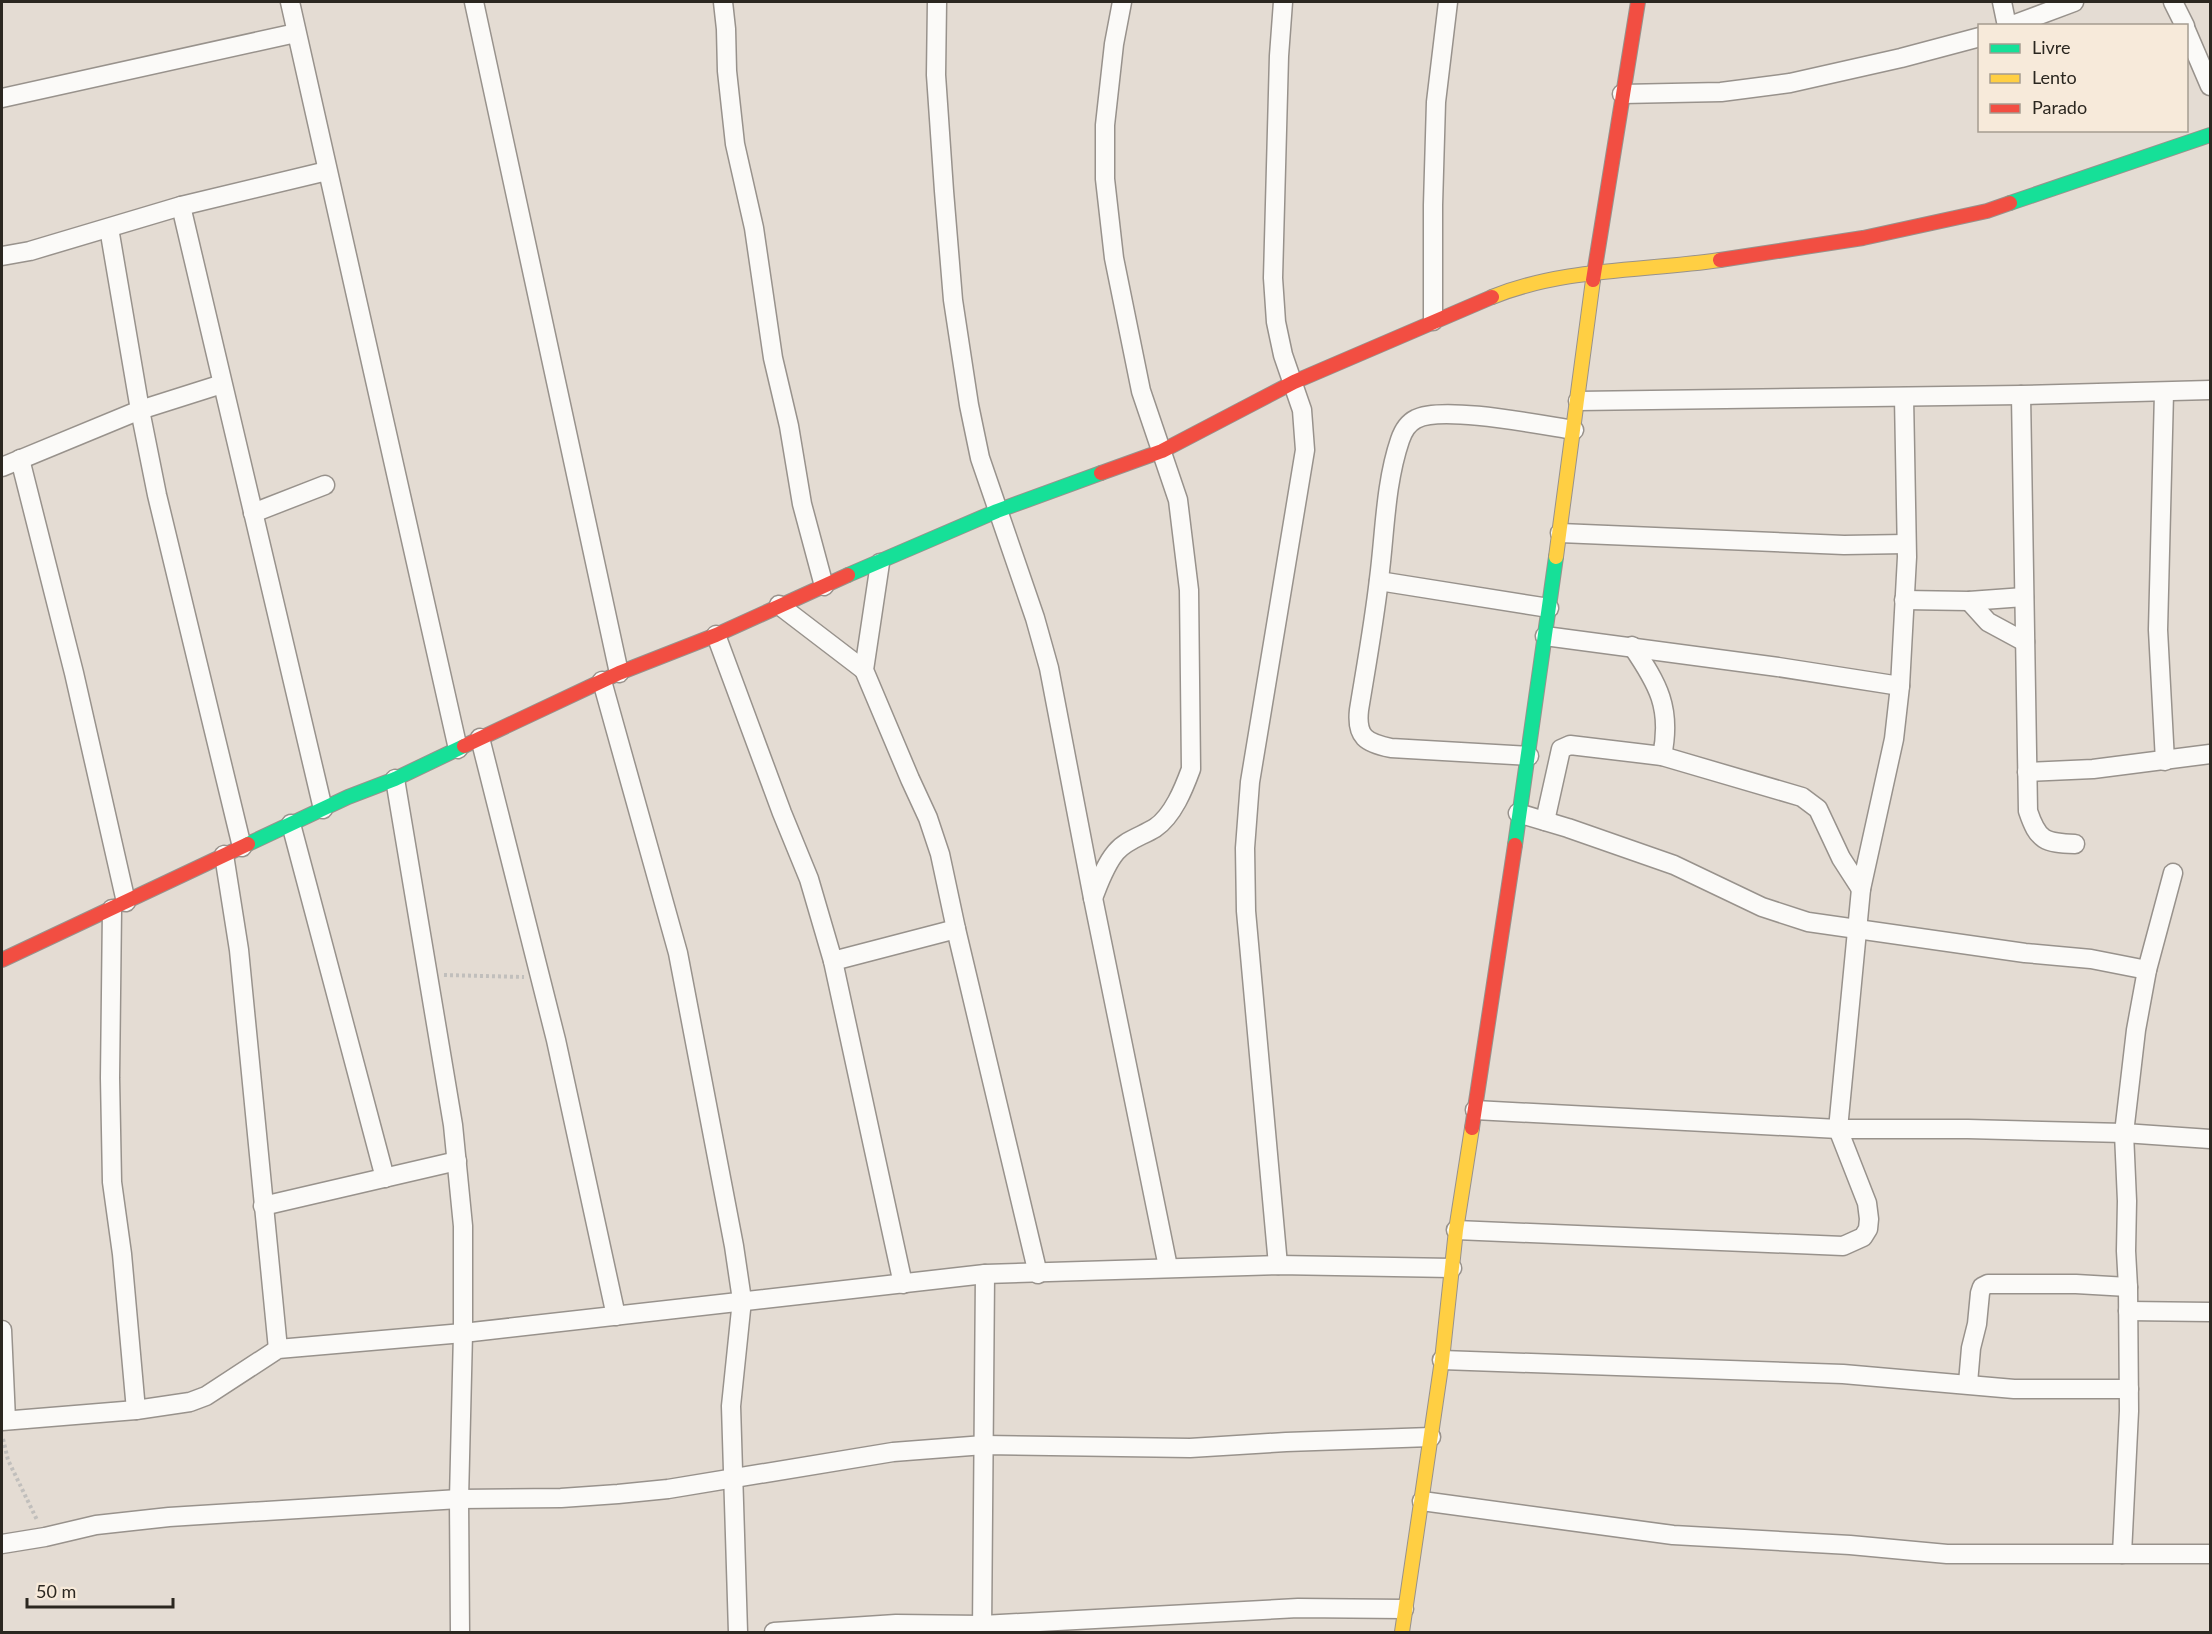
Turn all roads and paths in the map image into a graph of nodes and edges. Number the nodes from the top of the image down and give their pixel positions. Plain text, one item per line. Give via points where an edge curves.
1 (290, 2) edge
2 (474, 2) edge
3 (723, 2) edge
4 (937, 2) edge
5 (1122, 2) edge
6 (1283, 2) edge
7 (1448, 2) edge
8 (1638, 2) edge
9 (2002, 2) edge
10 (2074, 2) edge
11 (2173, 2) edge
12 (2008, 24) edge
13 (2014, 24) edge
14 (2184, 24) edge
15 (296, 33) junction
16 (2188, 33) edge
17 (1978, 38) edge
18 (2211, 86) edge
19 (1622, 94) junction
20 (2, 98) edge
21 (2211, 135) edge
22 (327, 171) junction
23 (181, 206) junction
24 (109, 228) junction
25 (2, 256) edge
26 (1594, 274) junction
27 (1433, 321) junction
28 (1294, 382) junction
29 (222, 384) junction
30 (2211, 390) edge
31 (2164, 393) junction
32 (2021, 396) junction
33 (1904, 397) junction
34 (1578, 401) junction
35 (140, 411) junction
36 (1574, 430) junction
37 (1161, 451) junction
38 (20, 459) junction
39 (2, 467) edge
40 (325, 484) dead end
41 (997, 511) junction
42 (253, 513) junction
43 (1560, 533) junction
44 (1906, 544) junction
45 (879, 563) junction
46 (1379, 581) junction
47 (824, 585) junction
48 (2024, 597) junction
49 (1904, 600) junction
50 (1969, 600) junction
51 (779, 605) junction
52 (1549, 608) junction
53 (716, 635) junction
54 (1545, 636) junction
55 (2025, 642) junction
56 (1632, 646) junction
57 (864, 670) junction
58 (610, 677) junction
59 (1900, 686) junction
60 (480, 738) junction
61 (458, 749) junction
62 (2211, 754) edge
63 (1528, 756) junction
64 (1662, 756) junction
65 (2165, 761) junction
66 (2027, 771) junction
67 (395, 779) junction
68 (323, 809) junction
69 (1518, 813) junction
70 (1545, 821) junction
71 (291, 824) junction
72 (2075, 844) dead end
73 (242, 847) junction
74 (224, 855) junction
75 (2173, 873) dead end
76 (1861, 889) junction
77 (1093, 898) junction
78 (119, 905) junction
79 (956, 929) junction
80 (1857, 929) junction
81 (2, 960) edge
82 (832, 961) junction
83 (2147, 970) junction
84 (427, 975) junction
85 (540, 977) junction
86 (1475, 1110) junction
87 (1838, 1129) junction
88 (2124, 1133) junction
89 (2211, 1139) edge
90 (458, 1161) junction
91 (385, 1178) junction
92 (263, 1206) junction
93 (1456, 1230) junction
94 (1278, 1265) junction
95 (1168, 1267) junction
96 (1452, 1269) junction
97 (985, 1274) junction
98 (1038, 1274) junction
99 (903, 1284) junction
100 (2128, 1287) junction
101 (742, 1300) junction
102 (2128, 1311) junction
103 (2211, 1312) edge
104 (616, 1316) junction
105 (2, 1330) edge
106 (463, 1333) junction
107 (278, 1349) junction
108 (1442, 1360) junction
109 (1968, 1383) junction
110 (2129, 1389) junction
111 (136, 1410) junction
112 (4, 1420) edge
113 (1431, 1437) junction
114 (984, 1445) junction
115 (734, 1478) junction
116 (459, 1499) junction
117 (1422, 1501) junction
118 (45, 1537) junction
119 (2, 1544) edge
120 (2122, 1554) junction
121 (2211, 1554) edge
122 (1404, 1609) junction
123 (982, 1629) edge
124 (460, 1632) edge
125 (738, 1632) edge
126 (774, 1632) edge
127 (1402, 1632) edge

1 - 15 street
2 - 58 street
3 - 47 street via 735,144 754,228 773,358 802,504
4 - 41 street via 936,75 953,300 980,458
5 - 37 street via 1105,125 1105,179 1128,332 1141,391
6 - 28 street via 1273,278 1276,322
7 - 27 street via 1436,102
8 - 19 street
9 - 12 street
10 - 13 street
11 - 14 street
15 - 20 street
15 - 22 street
16 - 18 street
17 - 19 street via 1790,83 1721,92
19 - 26 street
21 - 26 street via 1987,211 1789,250
22 - 23 street
22 - 61 street
23 - 24 street
23 - 29 street
24 - 25 street
24 - 35 street
26 - 27 street via 1517,287
26 - 34 street
27 - 28 street
28 - 37 street
28 - 94 street via 1302,410 1305,450 1250,782 1245,848 1246,911
29 - 35 street
29 - 42 street
30 - 31 street
31 - 32 street
31 - 65 street via 2158,630
32 - 33 street
32 - 48 street
33 - 34 street
33 - 44 street
34 - 36 street
35 - 38 street
35 - 73 street
36 - 43 street
36 - 46 street via 1452,413 1429,414 1410,423 1401,437 1390,479
37 - 41 street
37 - 77 street via 1178,500 1189,590 1191,769 1183,794 1157,827 1116,851
38 - 39 street
38 - 78 street via 74,673
40 - 42 street
41 - 45 street
41 - 77 street via 1049,668
42 - 68 street
43 - 44 street
43 - 52 street
44 - 49 street
45 - 47 street
45 - 57 street
46 - 52 street
46 - 63 street via 1359,710 1362,736 1373,745 1390,748
47 - 51 street
48 - 50 street
48 - 55 street
49 - 50 street
49 - 59 street
50 - 55 street via 1988,622
51 - 53 street
51 - 57 street
52 - 54 street
53 - 58 street
53 - 82 street via 809,879
54 - 56 street
54 - 63 street
55 - 66 street
56 - 59 street
56 - 64 street via 1649,671 1665,713 1667,734
57 - 79 street via 928,818
58 - 60 street
58 - 101 street via 678,953
59 - 76 street via 1894,738
60 - 61 street
60 - 85 street
61 - 67 street
62 - 65 street
63 - 69 street
64 - 70 street via 1564,746
64 - 76 street via 1802,797 1818,809
65 - 66 street
66 - 72 street via 2028,811 2036,831 2052,843
67 - 68 street
67 - 84 street
68 - 71 street
69 - 70 street
69 - 86 street
70 - 80 street via 1674,865 1762,907 1808,922
71 - 73 street
71 - 91 street
73 - 74 street
74 - 78 street
74 - 92 street via 239,950
75 - 83 street
76 - 80 street
77 - 95 street
78 - 81 street
78 - 111 street via 110,1078 112,1182
79 - 82 street
79 - 98 street
80 - 83 street via 2025,953 2091,958
80 - 87 street
82 - 99 street
83 - 88 street
84 - 85 path
84 - 90 street
85 - 104 street
86 - 87 street
86 - 93 street
87 - 88 street
87 - 93 street via 1867,1203 1869,1219 1863,1237 1843,1246
88 - 89 street
88 - 100 street
90 - 91 street
90 - 106 street via 463,1226
91 - 92 street
92 - 107 street
93 - 96 street
94 - 95 street
94 - 96 street
95 - 98 street
96 - 108 street
97 - 98 street
97 - 99 street
97 - 114 street
99 - 101 street
100 - 102 street
100 - 109 street via 1982,1287
101 - 104 street
101 - 115 street via 731,1406
102 - 103 street
102 - 110 street
104 - 106 street
105 - 112 street
106 - 107 street
106 - 116 street
107 - 111 street via 206,1396
108 - 109 street via 1843,1374
108 - 113 street
109 - 110 street via 2014,1389
110 - 120 street
111 - 112 street
112 - 118 path via 8,1460
113 - 114 street via 1190,1448
113 - 117 street
114 - 115 street via 893,1452
114 - 123 street
115 - 116 street via 618,1494
115 - 125 street
116 - 118 street via 169,1517 96,1525
116 - 124 street
117 - 120 street via 1673,1535 1947,1554
117 - 122 street
118 - 119 street
120 - 121 street
122 - 123 street via 1298,1608
122 - 127 street
123 - 126 street via 896,1624

